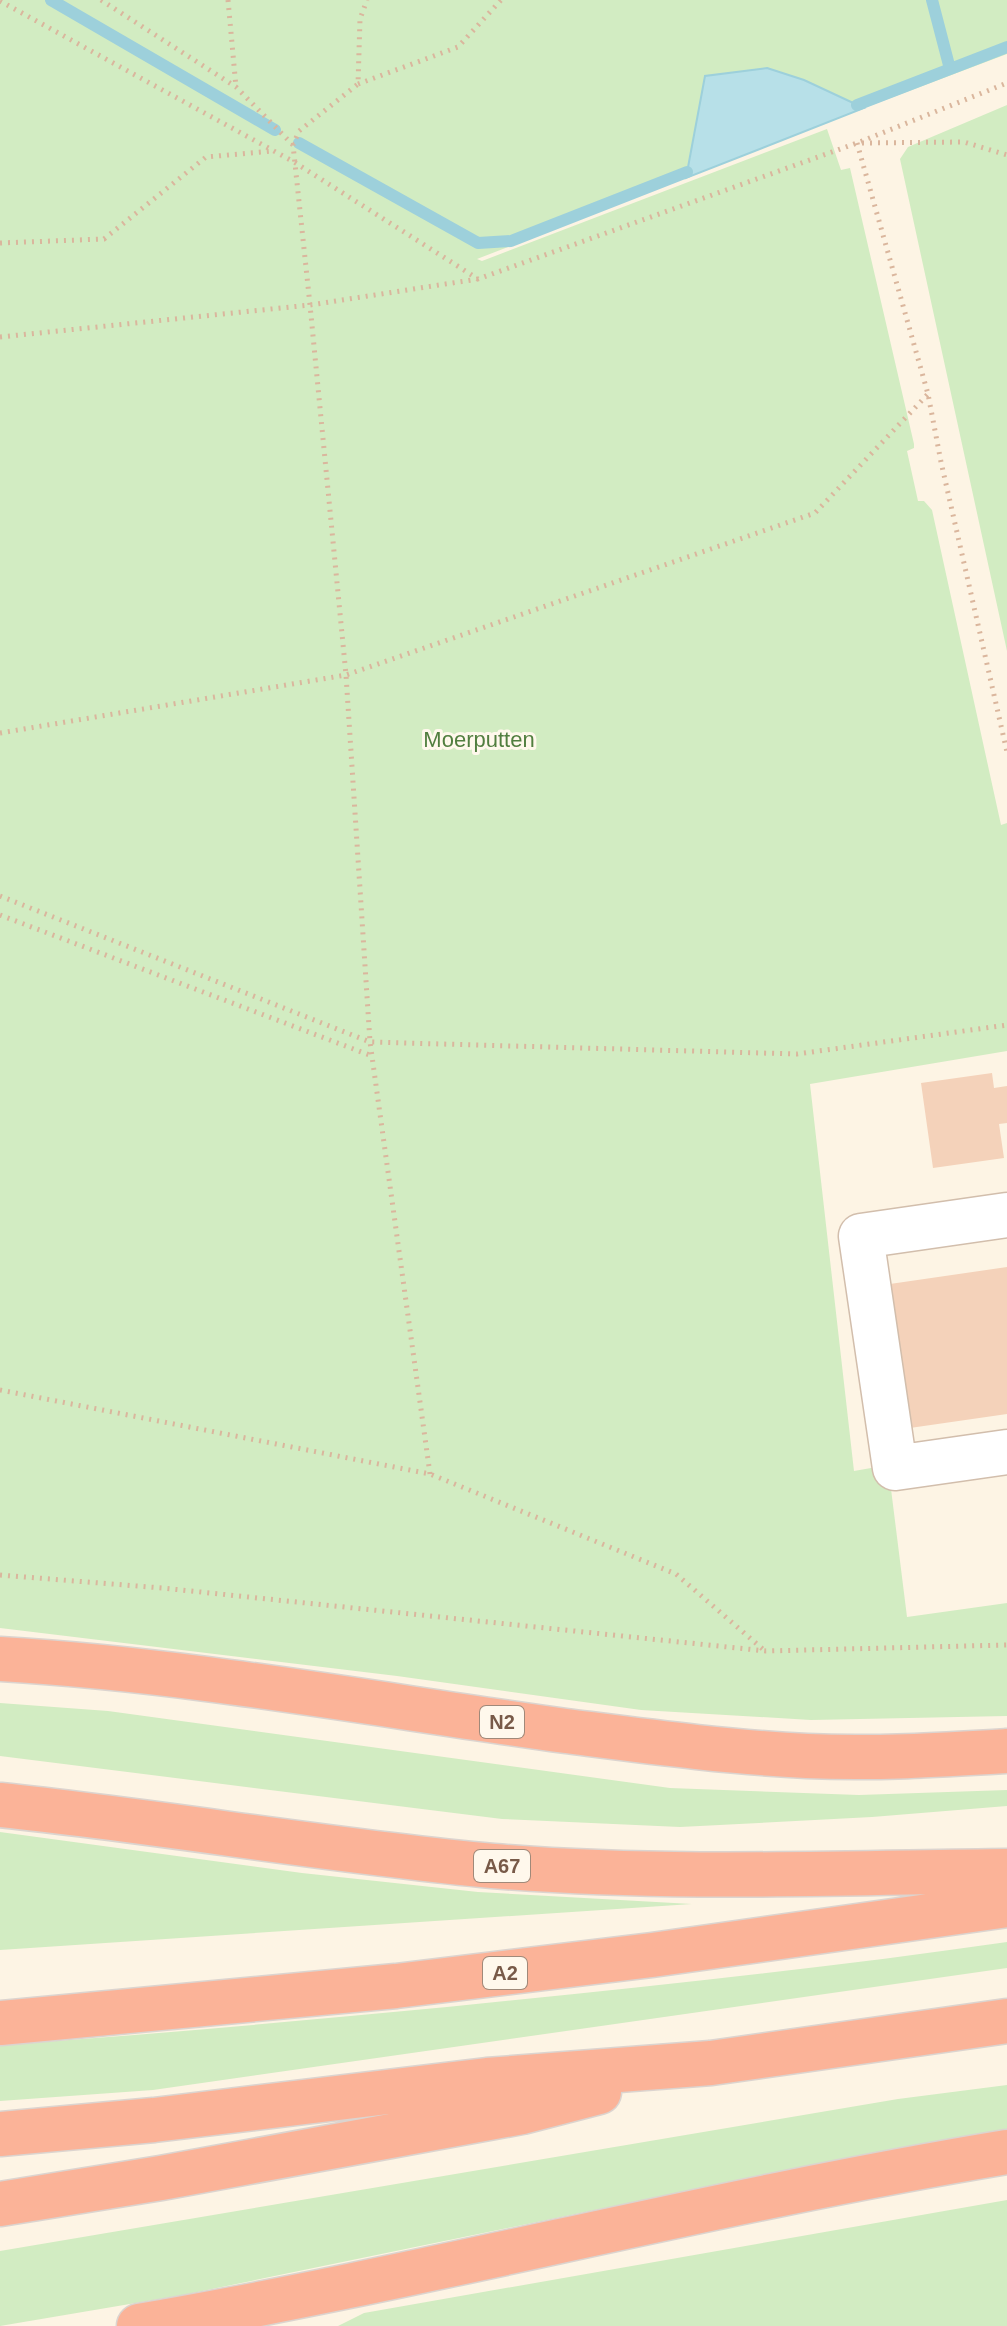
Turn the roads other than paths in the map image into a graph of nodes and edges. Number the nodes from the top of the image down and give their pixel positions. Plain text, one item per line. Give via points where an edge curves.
1 (1007, 1215) edge
2 (1007, 1452) edge
3 (0, 1659) edge
4 (1007, 1751) edge
5 (0, 1805) edge
6 (1007, 1871) edge
7 (1007, 1905) edge
8 (1007, 2021) edge
9 (0, 2023) edge
10 (711, 2063) junction
11 (0, 2134) edge
12 (1007, 2152) edge
13 (0, 2204) edge
14 (139, 2326) edge

1 - 2 lane via 861,1236 895,1468
3 - 4 highway, N2 via 145,1670 707,1747 806,1756
5 - 6 highway, A67 via 493,1866 694,1874
7 - 9 highway, A2 via 396,1986
8 - 10 highway
10 - 11 highway via 487,2080
10 - 13 highway via 522,2112
12 - 14 highway

